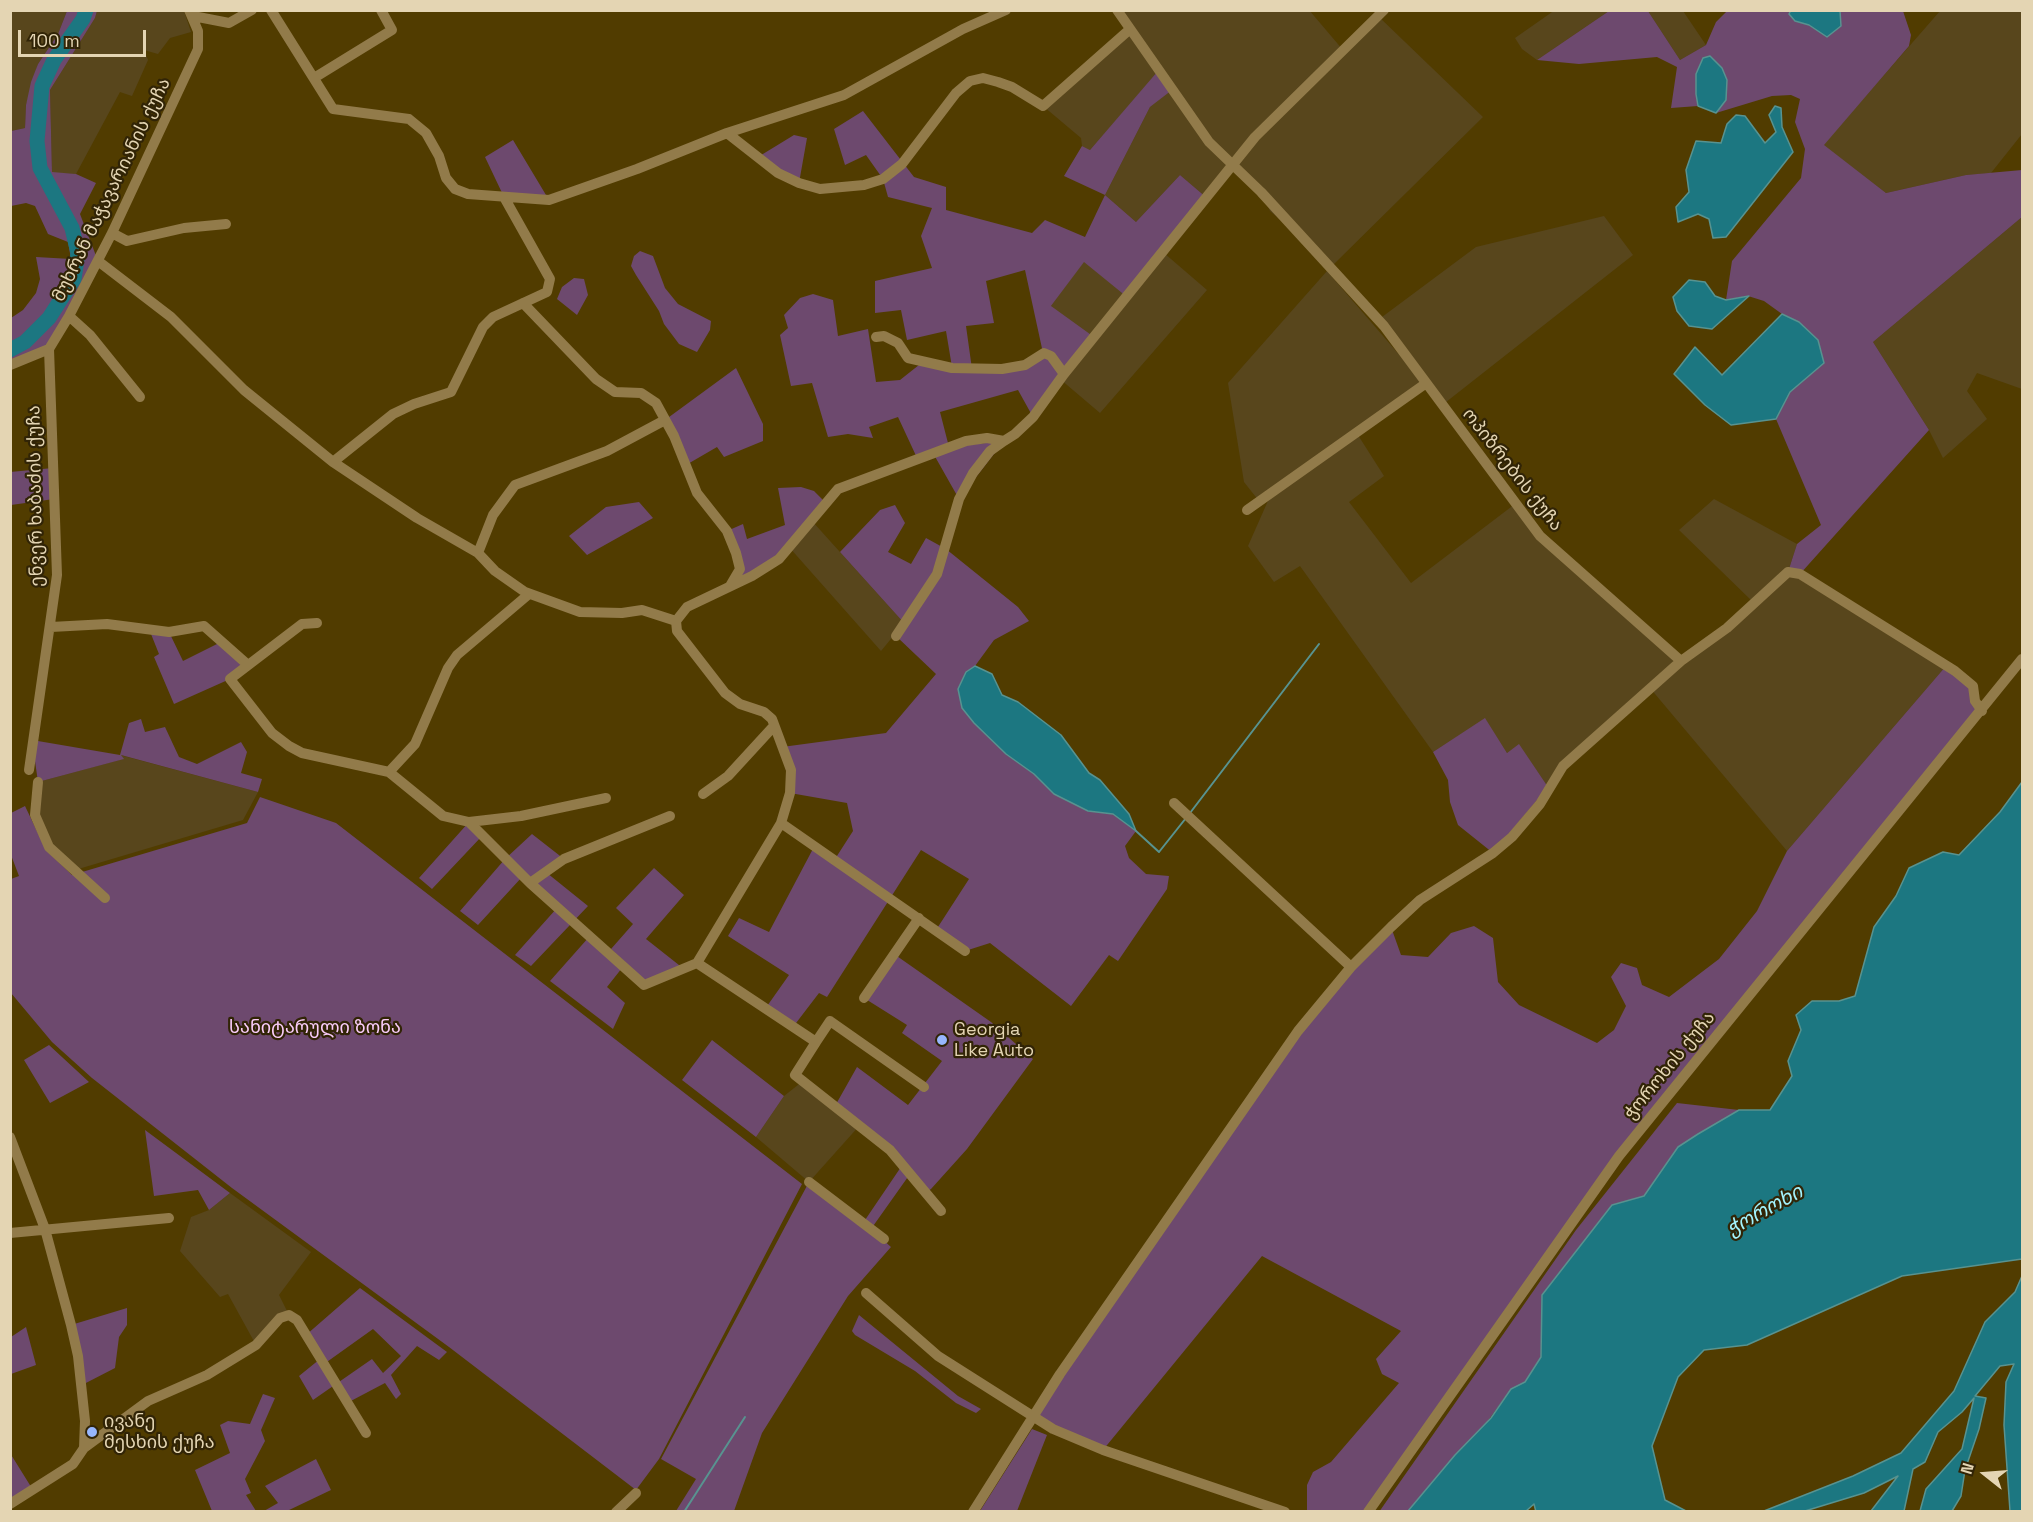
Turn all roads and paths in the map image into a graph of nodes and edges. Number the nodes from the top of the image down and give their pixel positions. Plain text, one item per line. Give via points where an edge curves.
1 (252, 10) edge
2 (271, 10) edge
3 (381, 10) edge
4 (1006, 10) edge
5 (1117, 10) edge
6 (1384, 10) edge
7 (191, 13) edge
8 (1129, 30) junction
9 (314, 78) junction
10 (727, 133) junction
11 (1233, 164) junction
12 (504, 197) junction
13 (226, 224) dead end
14 (112, 233) junction
15 (98, 261) junction
16 (523, 303) junction
17 (69, 316) junction
18 (876, 337) dead end
19 (49, 349) junction
20 (10, 365) edge
21 (1064, 374) junction
22 (1425, 384) junction
23 (141, 397) dead end
24 (665, 420) junction
25 (1004, 441) junction
26 (333, 462) junction
27 (1246, 510) dead end
28 (478, 553) junction
29 (730, 586) junction
30 (529, 594) junction
31 (676, 621) junction
32 (317, 623) dead end
33 (51, 627) junction
34 (896, 636) dead end
35 (2022, 659) edge
36 (1681, 661) junction
37 (248, 665) junction
38 (1982, 711) junction
39 (773, 727) junction
40 (29, 770) dead end
41 (389, 772) junction
42 (38, 782) dead end
43 (703, 794) dead end
44 (606, 798) dead end
45 (1174, 803) dead end
46 (670, 816) dead end
47 (469, 822) junction
48 (781, 823) junction
49 (530, 883) junction
50 (105, 898) dead end
51 (919, 918) junction
52 (965, 951) dead end
53 (697, 963) junction
54 (1352, 967) junction
55 (864, 998) dead end
56 (816, 1042) junction
57 (924, 1087) dead end
58 (10, 1137) edge
59 (809, 1182) dead end
60 (941, 1212) dead end
61 (169, 1218) dead end
62 (45, 1229) junction
63 (10, 1233) edge
64 (884, 1239) dead end
65 (866, 1293) dead end
66 (1034, 1417) junction
67 (366, 1433) dead end
68 (84, 1448) junction
69 (636, 1493) dead end
70 (10, 1504) edge
71 (616, 1512) edge
72 (973, 1512) edge
73 (1285, 1512) edge
74 (1368, 1512) edge

1 - 7 street via 229,23
2 - 9 street
3 - 9 street via 392,30
4 - 10 street via 844,94
5 - 8 street, ოპიზრების ქუჩა
6 - 11 street via 1255,137
7 - 14 street, მუხრან მაჭავარიანის ქუჩა via 199,38 198,49
8 - 10 street via 1043,106 998,82 983,78 970,81 956,93 902,164 883,179 864,185 820,189 799,183 778,173
8 - 11 street, ოპიზრების ქუჩა via 1209,142
9 - 12 street via 333,109 409,119 418,126 426,133 455,189
10 - 12 street via 549,200
11 - 21 street
11 - 22 street, ოპიზრების ქუჩა via 1384,326
12 - 16 street via 550,279 546,292
13 - 14 street via 184,228 127,241
14 - 15 street, მუხრან მაჭავარიანის ქუჩა
15 - 17 street, მუხრან მაჭავარიანის ქუჩა
15 - 26 street via 171,317 244,390
16 - 24 street via 596,379 615,392 641,393 656,403
16 - 26 street via 494,316 483,327 451,392 393,414
17 - 19 street, მუხრან მაჭავარიანის ქუჩა
17 - 23 street, მუხრან მაჭავარიანის ქუჩა via 90,335
18 - 21 street via 884,336 898,343 908,358 952,368 1002,369 1025,365 1044,353
19 - 20 street
19 - 33 street, ენვერ ხაბაძის ქუჩა via 57,575
21 - 25 street via 1033,417
22 - 27 street
22 - 36 street, ოპიზრების ქუჩა via 1540,536
24 - 28 street via 607,452 514,485 493,515
24 - 29 street via 697,493 728,531 740,569
25 - 29 street via 966,441 838,489 779,559
25 - 34 street via 990,451 973,473 959,499 937,574
26 - 28 street
28 - 30 street via 495,571
29 - 31 street via 687,607
30 - 31 street via 580,612 642,610
30 - 41 street via 457,655 415,744
31 - 39 street via 677,631 725,693 769,716
32 - 37 street via 302,624
33 - 37 street via 107,624 169,632 204,626
33 - 40 street, ენვერ ხაბაძის ქუჩა
35 - 38 street, ჭოროხის ქუჩა
36 - 38 street via 1727,628 1788,572 1800,574 1955,671 1973,686 1975,701
36 - 54 street via 1563,766 1540,804 1512,837 1420,900
37 - 41 street via 230,679 280,740 302,753
38 - 74 street, ჭოროხის ქუჩა via 1619,1156
39 - 43 street via 728,776
39 - 48 street via 791,770 790,793
41 - 47 street via 442,816
42 - 50 street via 35,815 49,847
44 - 47 street via 521,816
45 - 54 street
46 - 49 street via 564,859
47 - 49 street
48 - 51 street
48 - 53 street
49 - 53 street via 644,985
51 - 52 street
51 - 55 street
53 - 56 street
54 - 66 street via 1298,1031
56 - 57 street via 830,1021
56 - 60 street via 795,1075 890,1150
58 - 62 street
59 - 64 street
61 - 62 street
62 - 63 street
62 - 68 street via 78,1356
65 - 66 street via 938,1356
66 - 72 street
66 - 73 street via 1103,1450
67 - 68 street via 297,1320 289,1315 280,1318 256,1345 207,1375 148,1401
68 - 70 street via 73,1464
69 - 71 street

